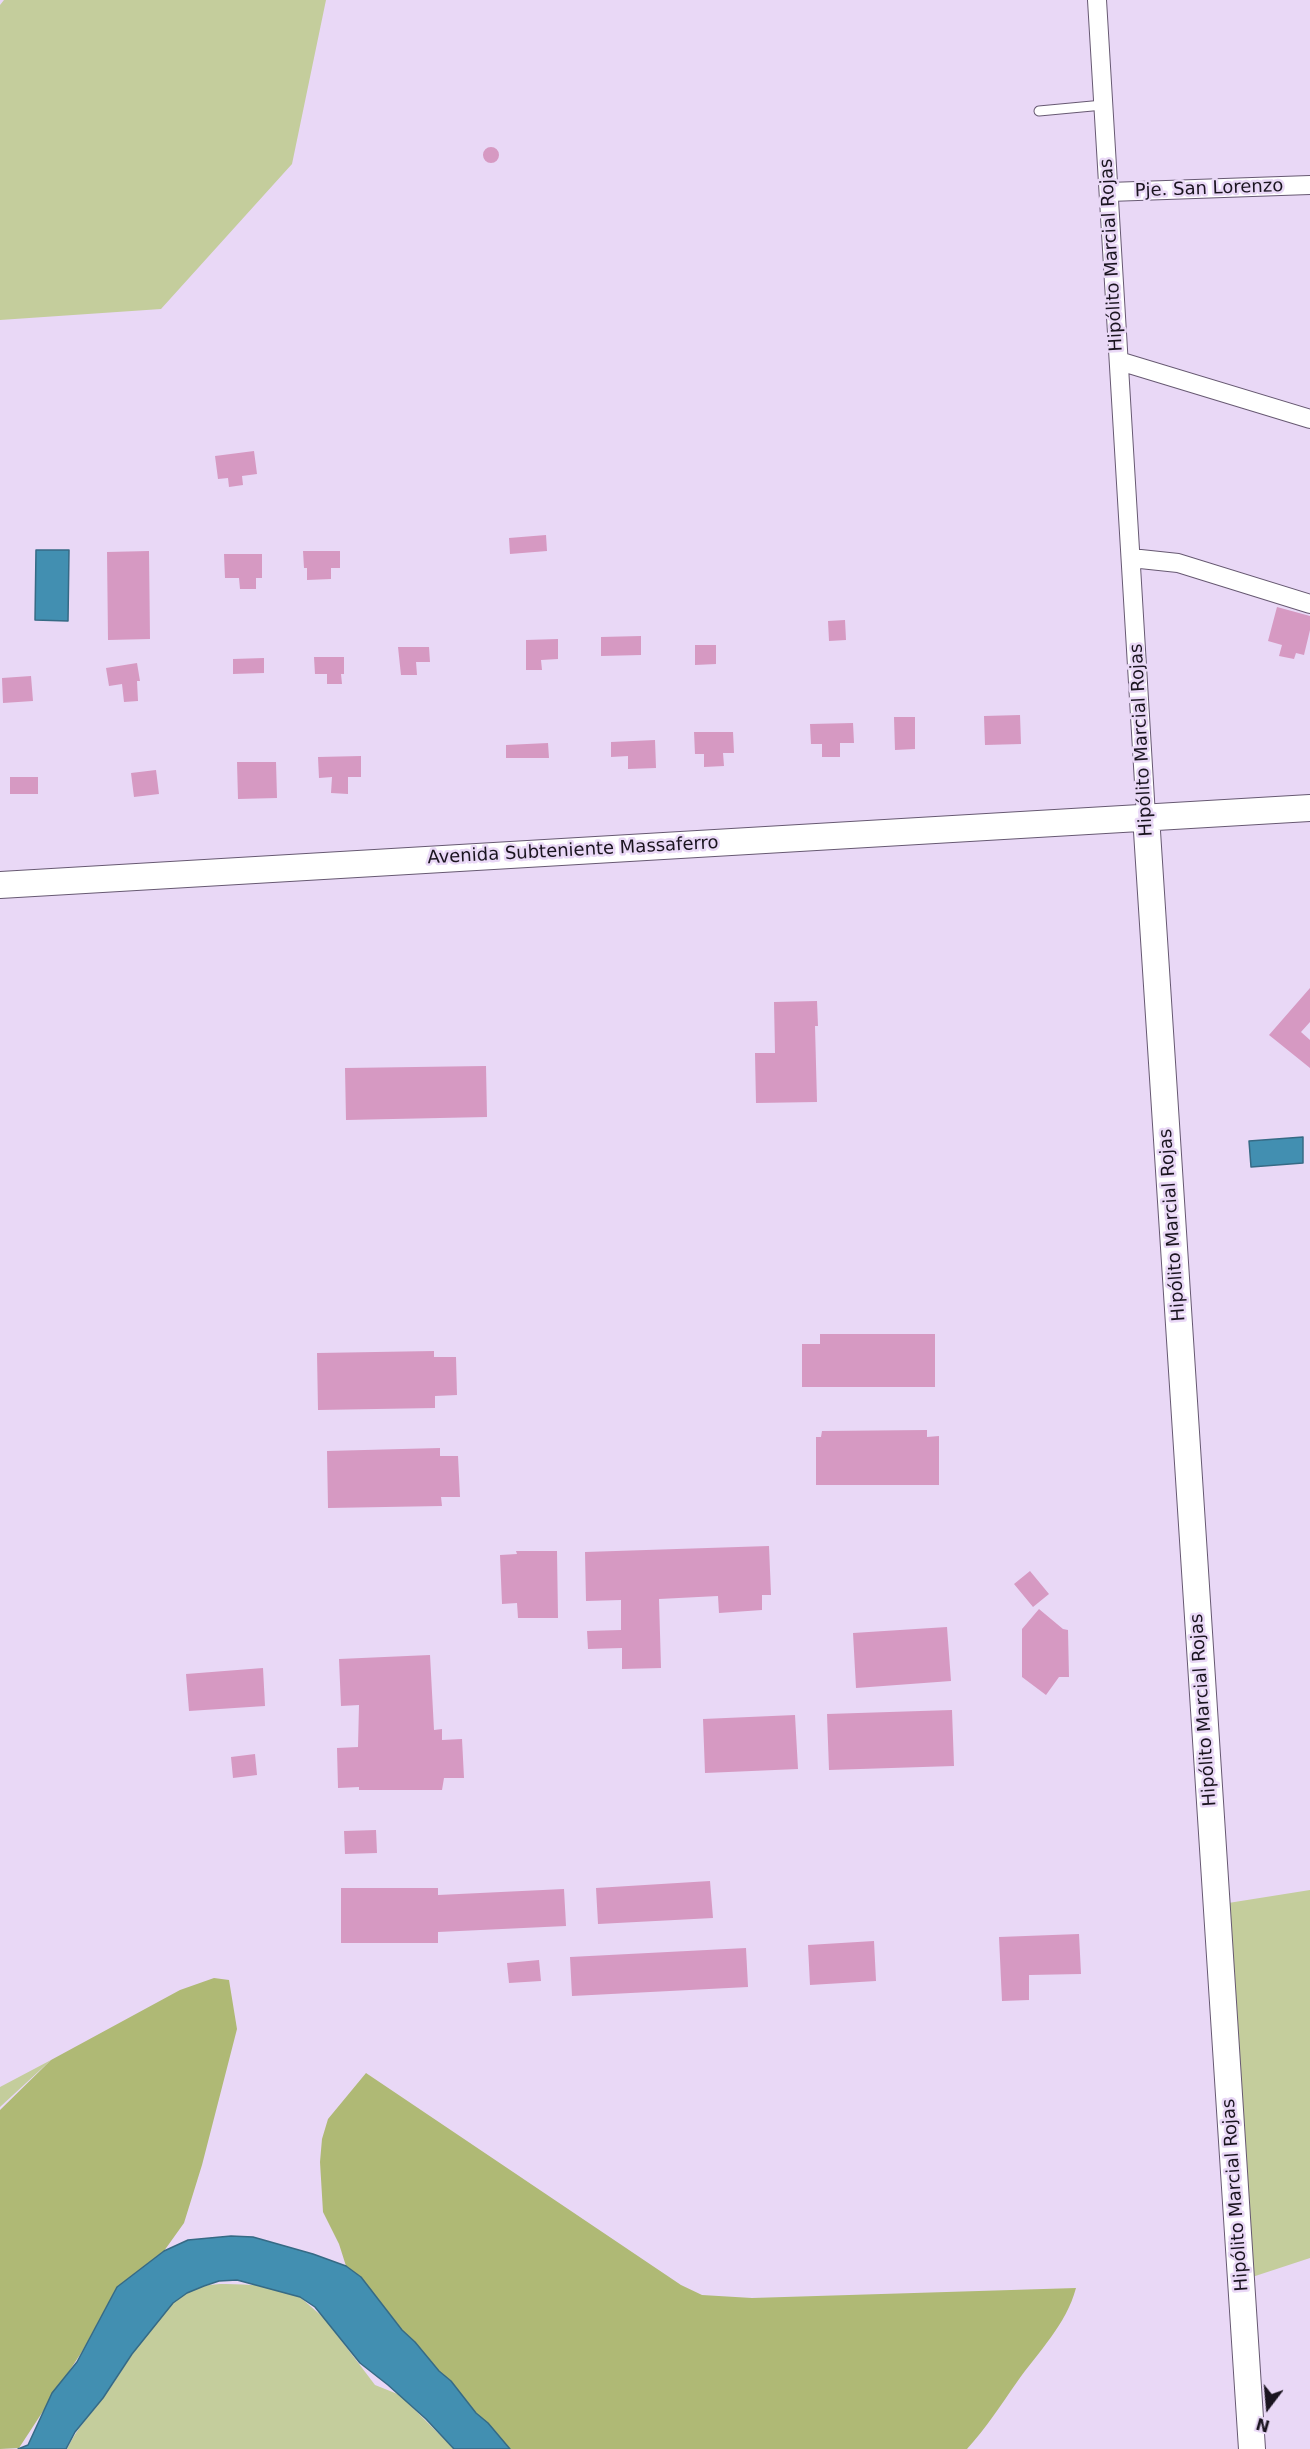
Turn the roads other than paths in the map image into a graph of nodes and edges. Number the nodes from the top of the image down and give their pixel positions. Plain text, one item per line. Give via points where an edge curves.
1 (1097, 0) edge
2 (1103, 105) junction
3 (1039, 111) dead end
4 (1310, 185) edge
5 (1108, 192) junction
6 (1119, 361) junction
7 (1310, 419) edge
8 (1131, 558) junction
9 (1310, 604) edge
10 (1310, 808) edge
11 (1146, 816) junction
12 (0, 885) edge
13 (1252, 2449) edge

1 - 2 street, Hipólito Marcial Rojas
2 - 3 lane
2 - 5 street, Hipólito Marcial Rojas
4 - 5 street, Pje. San Lorenzo
5 - 6 street, Hipólito Marcial Rojas
6 - 7 street
6 - 8 street, Hipólito Marcial Rojas
8 - 9 street via 1178,563
8 - 11 street, Hipólito Marcial Rojas
10 - 11 main road, Avenida Subteniente Massaferro
11 - 12 main road, Avenida Subteniente Massaferro
11 - 13 main road, Hipólito Marcial Rojas

